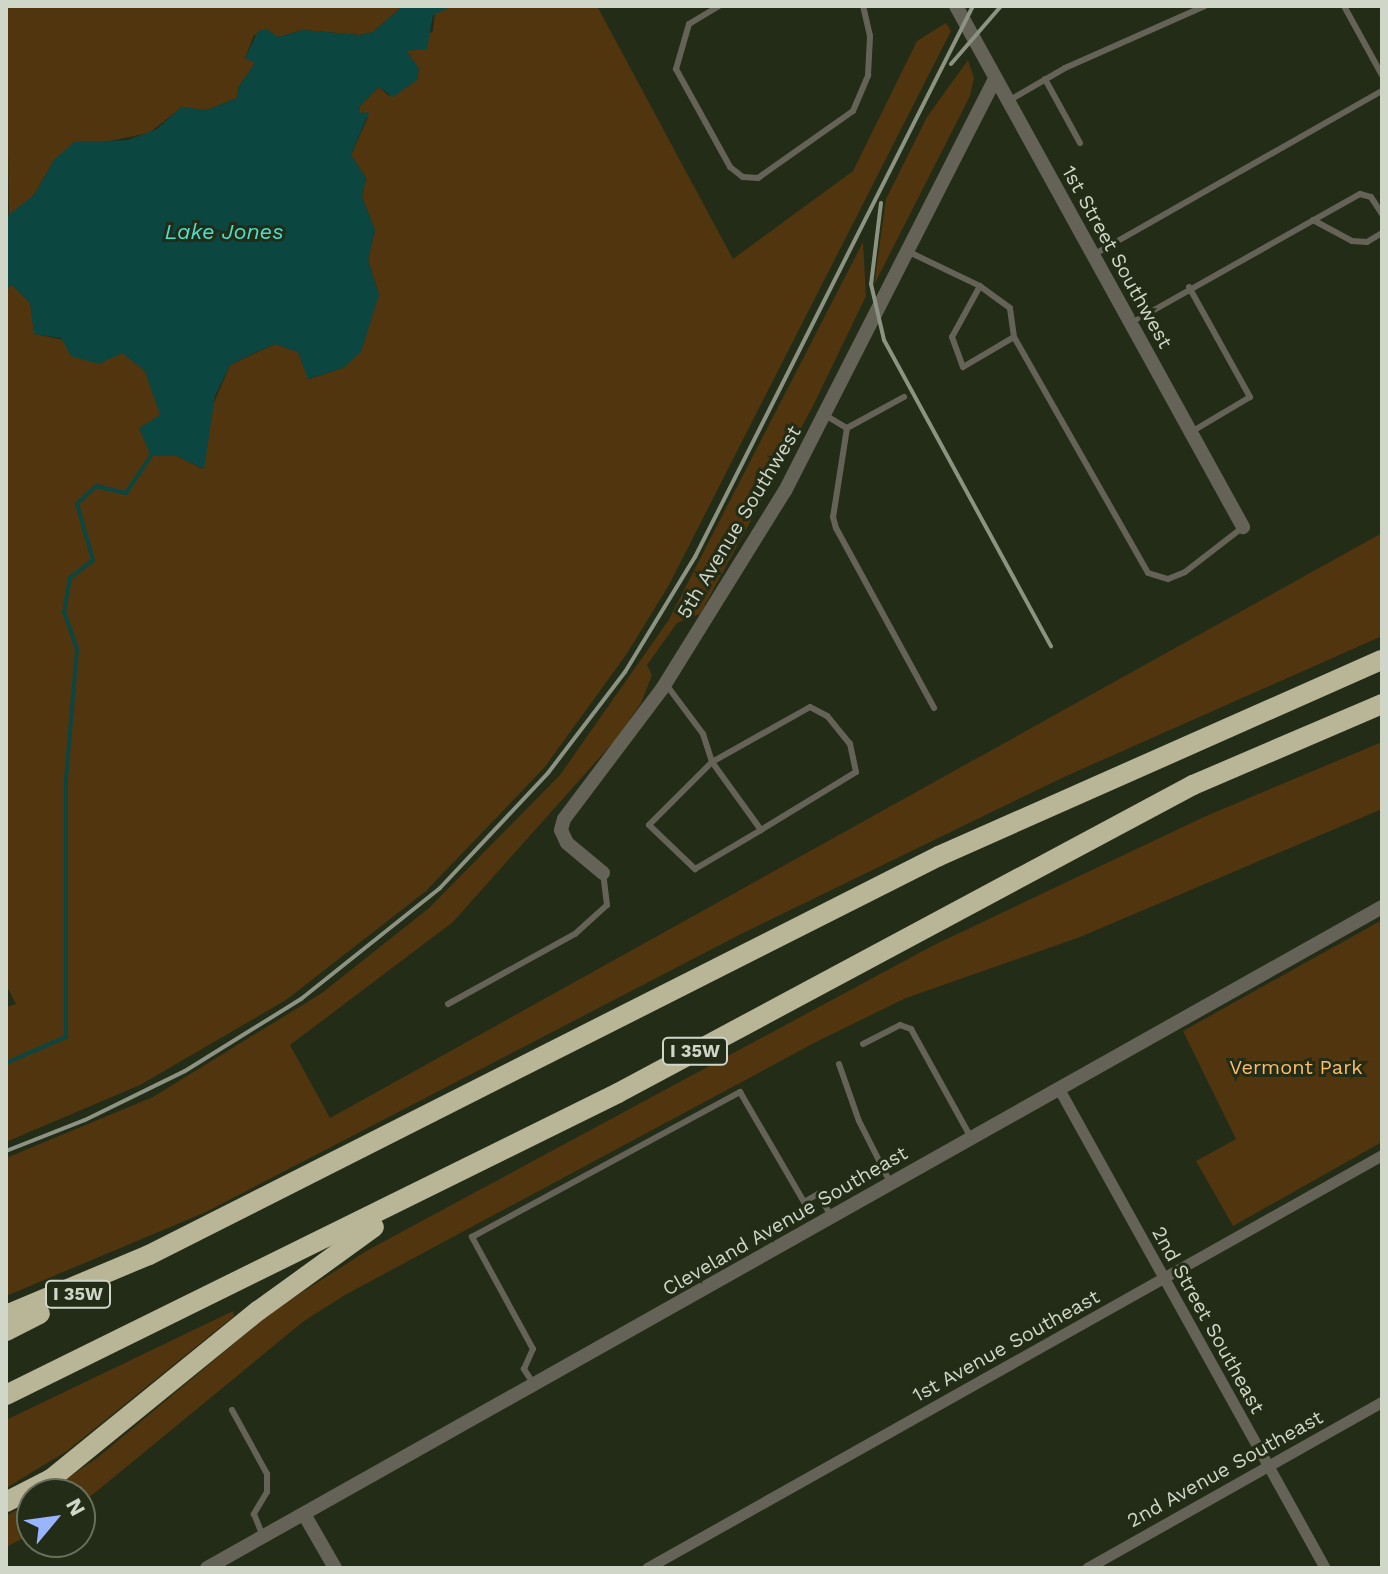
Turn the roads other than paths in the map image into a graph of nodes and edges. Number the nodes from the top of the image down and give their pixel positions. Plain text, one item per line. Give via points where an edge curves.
1 (719, 6) edge
2 (863, 6) edge
3 (956, 6) edge
4 (1205, 6) edge
5 (1344, 6) edge
6 (1382, 75) edge
7 (995, 78) junction
8 (1045, 79) junction
9 (1382, 91) edge
10 (1008, 101) junction
11 (1080, 143) dead end
12 (1382, 214) edge
13 (1313, 220) junction
14 (1382, 233) edge
15 (909, 252) junction
16 (1093, 255) junction
17 (980, 286) junction
18 (1189, 287) junction
19 (1131, 323) junction
20 (1014, 337) junction
21 (904, 397) dead end
22 (825, 415) junction
23 (847, 428) junction
24 (1191, 432) junction
25 (1243, 527) joint
26 (1382, 660) edge
27 (665, 683) junction
28 (1382, 704) edge
29 (934, 708) dead end
30 (712, 762) junction
31 (761, 830) junction
32 (603, 873) joint
33 (1382, 907) edge
34 (448, 1004) dead end
35 (863, 1044) dead end
36 (839, 1064) dead end
37 (1059, 1089) junction
38 (971, 1138) junction
39 (1382, 1155) edge
40 (891, 1184) junction
41 (419, 1195) junction
42 (832, 1217) junction
43 (149, 1255) junction
44 (1164, 1278) junction
45 (6, 1315) edge
46 (6, 1331) edge
47 (535, 1386) junction
48 (6, 1395) edge
49 (1382, 1402) edge
50 (232, 1410) dead end
51 (1269, 1466) junction
52 (6, 1502) edge
53 (304, 1514) junction
54 (263, 1536) junction
55 (207, 1568) edge
56 (335, 1568) edge
57 (647, 1568) edge
58 (1087, 1568) edge
59 (1325, 1568) edge

1 - 2 lane via 689,24 676,69 730,167 743,177 758,178 853,111 868,75 870,36
3 - 7 street, 1st Street Southwest
4 - 8 lane
5 - 6 lane
7 - 10 street, 1st Street Southwest
7 - 15 street, 5th Avenue Southwest
8 - 10 lane
8 - 11 lane
9 - 16 lane
10 - 16 street, 1st Street Southwest
12 - 13 lane via 1371,197 1360,194
13 - 14 lane via 1352,241 1367,242
13 - 18 lane
15 - 17 lane
15 - 22 street, 5th Avenue Southwest
16 - 19 street, 1st Street Southwest
17 - 20 lane via 1010,308
17 - 20 lane via 952,337 963,367
18 - 19 lane
18 - 24 lane via 1250,397
19 - 24 street, 1st Street Southwest
20 - 25 lane via 1148,573 1168,579 1185,572
21 - 23 lane
22 - 23 lane
22 - 27 street, 5th Avenue Southwest via 785,491
23 - 29 lane via 833,517 836,528
24 - 25 street, 1st Street Southwest
26 - 43 highway, I 35W via 939,856
27 - 30 lane via 703,734
27 - 32 street, 5th Avenue Southwest via 561,826 569,845
28 - 41 highway, I 35W via 1193,785
30 - 31 lane
30 - 31 lane via 649,825 695,869
30 - 31 lane via 810,707 827,716 850,744 856,772
32 - 34 lane via 607,905 575,934
33 - 37 street, Cleveland Avenue Southeast
35 - 38 lane via 900,1025 911,1029
36 - 40 lane via 859,1121
37 - 38 street, Cleveland Avenue Southeast
37 - 44 street, 2nd Street Southeast
38 - 40 street, Cleveland Avenue Southeast
39 - 44 street, 1st Avenue Southeast
40 - 42 street, Cleveland Avenue Southeast
41 - 48 highway, I 35W
41 - 52 highway via 258,1311 51,1479
42 - 47 street, Cleveland Avenue Southeast
42 - 47 lane via 818,1194 804,1202 740,1092 472,1237 533,1349 524,1369
43 - 45 highway
43 - 46 highway, I 35W
44 - 51 street, 2nd Street Southeast
44 - 57 street, 1st Avenue Southeast
47 - 53 street, Cleveland Avenue Southeast
49 - 51 street, 2nd Avenue Southeast
50 - 54 lane via 267,1474 267,1492 254,1514
51 - 58 street, 2nd Avenue Southeast
51 - 59 street, 2nd Street Southeast
53 - 54 street, Cleveland Avenue Southeast
53 - 56 street
54 - 55 street, Cleveland Avenue Southeast

